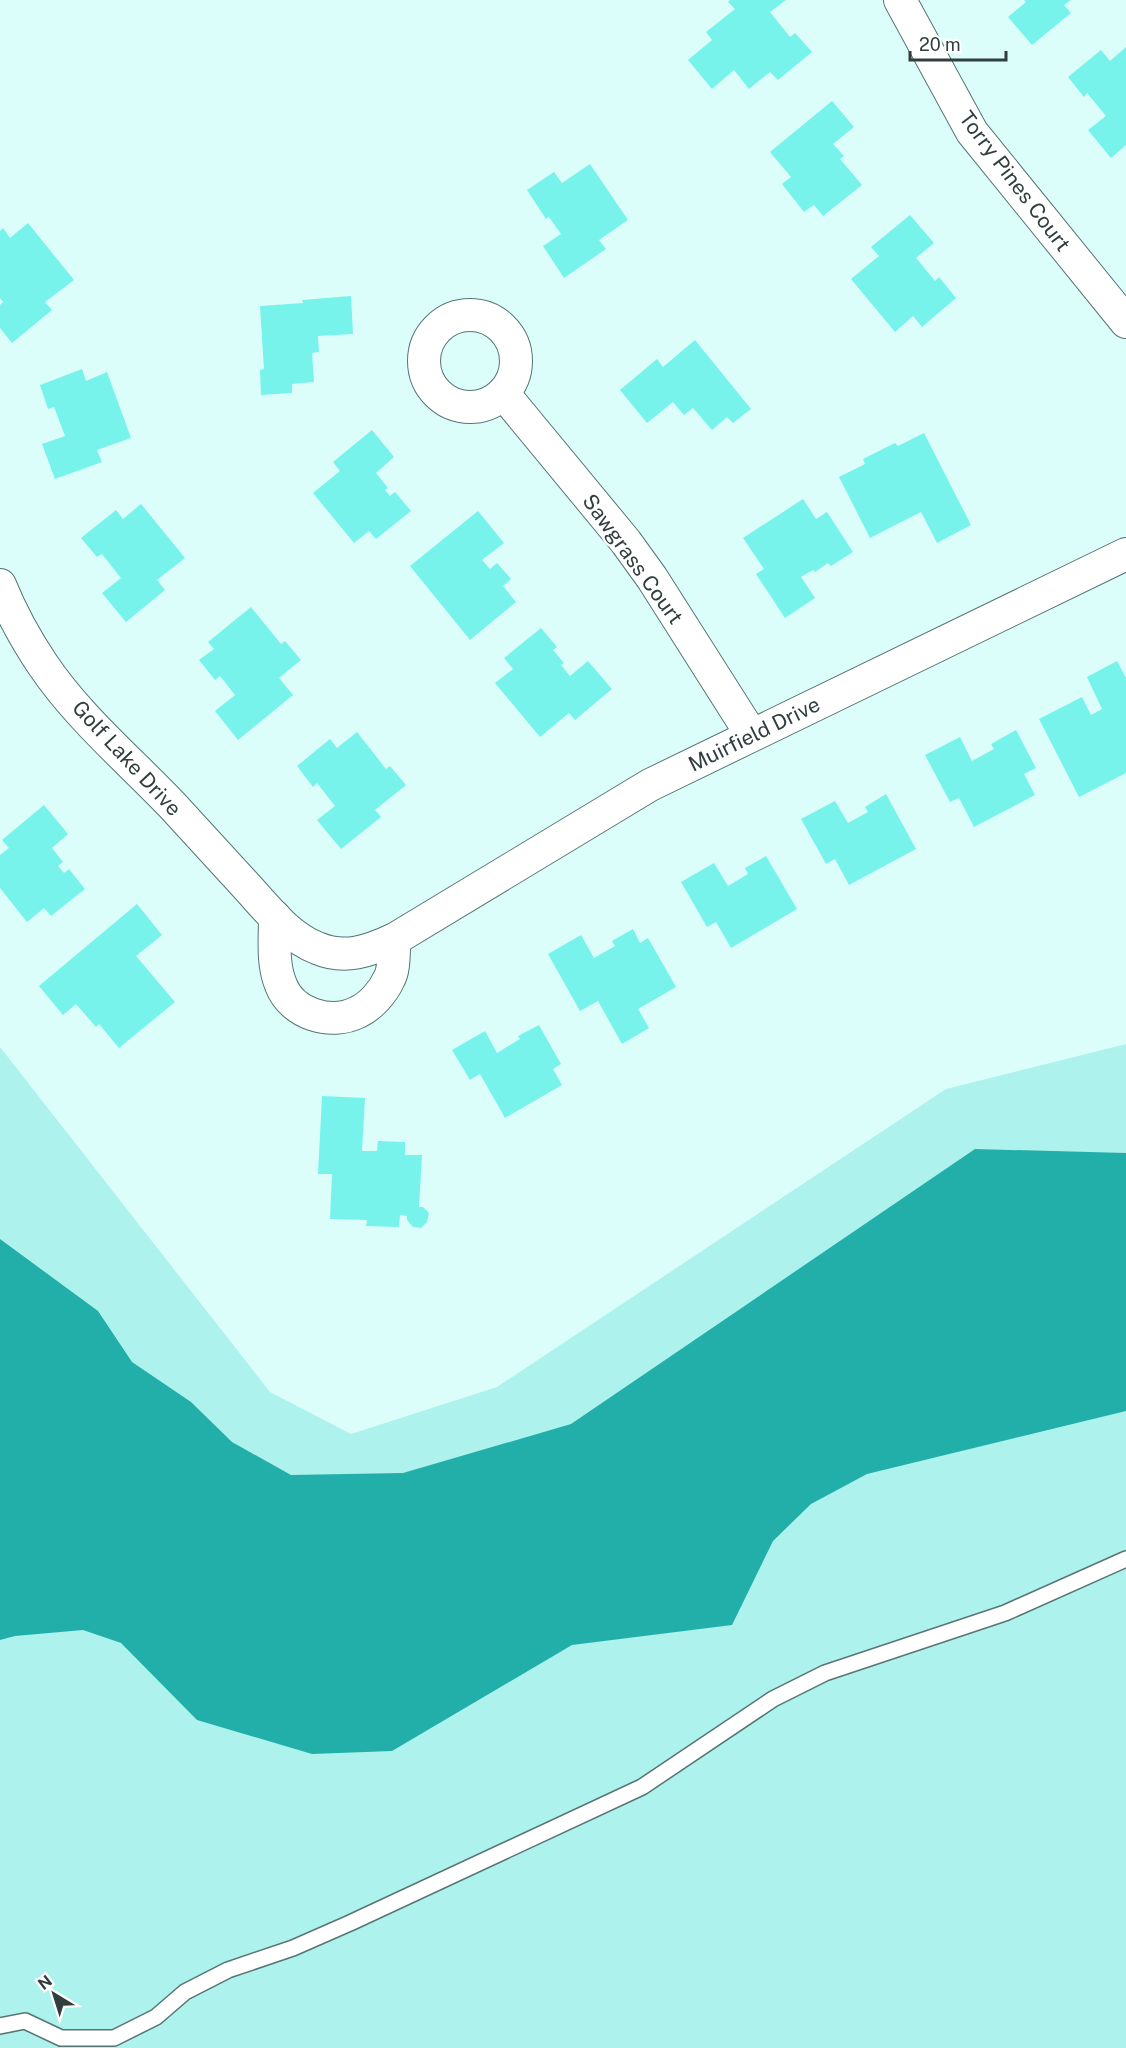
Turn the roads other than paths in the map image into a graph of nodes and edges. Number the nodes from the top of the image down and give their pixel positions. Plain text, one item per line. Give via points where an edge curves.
1 (900, 0) edge
2 (1126, 322) edge
3 (503, 393) dead end
4 (1126, 554) edge
5 (0, 585) edge
6 (751, 734) junction
7 (275, 917) junction
8 (395, 939) junction
9 (1126, 1559) edge
10 (0, 2026) edge

1 - 2 street, Torry Pines Court via 972,132
3 - 6 street, Sawgrass Court via 626,542
4 - 6 street, Muirfield Drive
5 - 7 street, Golf Lake Drive via 43,665 78,708
6 - 8 street, Muirfield Drive via 650,785
7 - 8 street, Muirfield Drive via 306,943 335,954 353,955
7 - 8 street via 276,969 281,986 298,1008 313,1015 343,1017 367,1007 390,978
9 - 10 lane via 1005,1614 825,1674 773,1699 642,1786 350,1923 228,1970 185,1992 156,2017 114,2038 61,2038 25,2021

